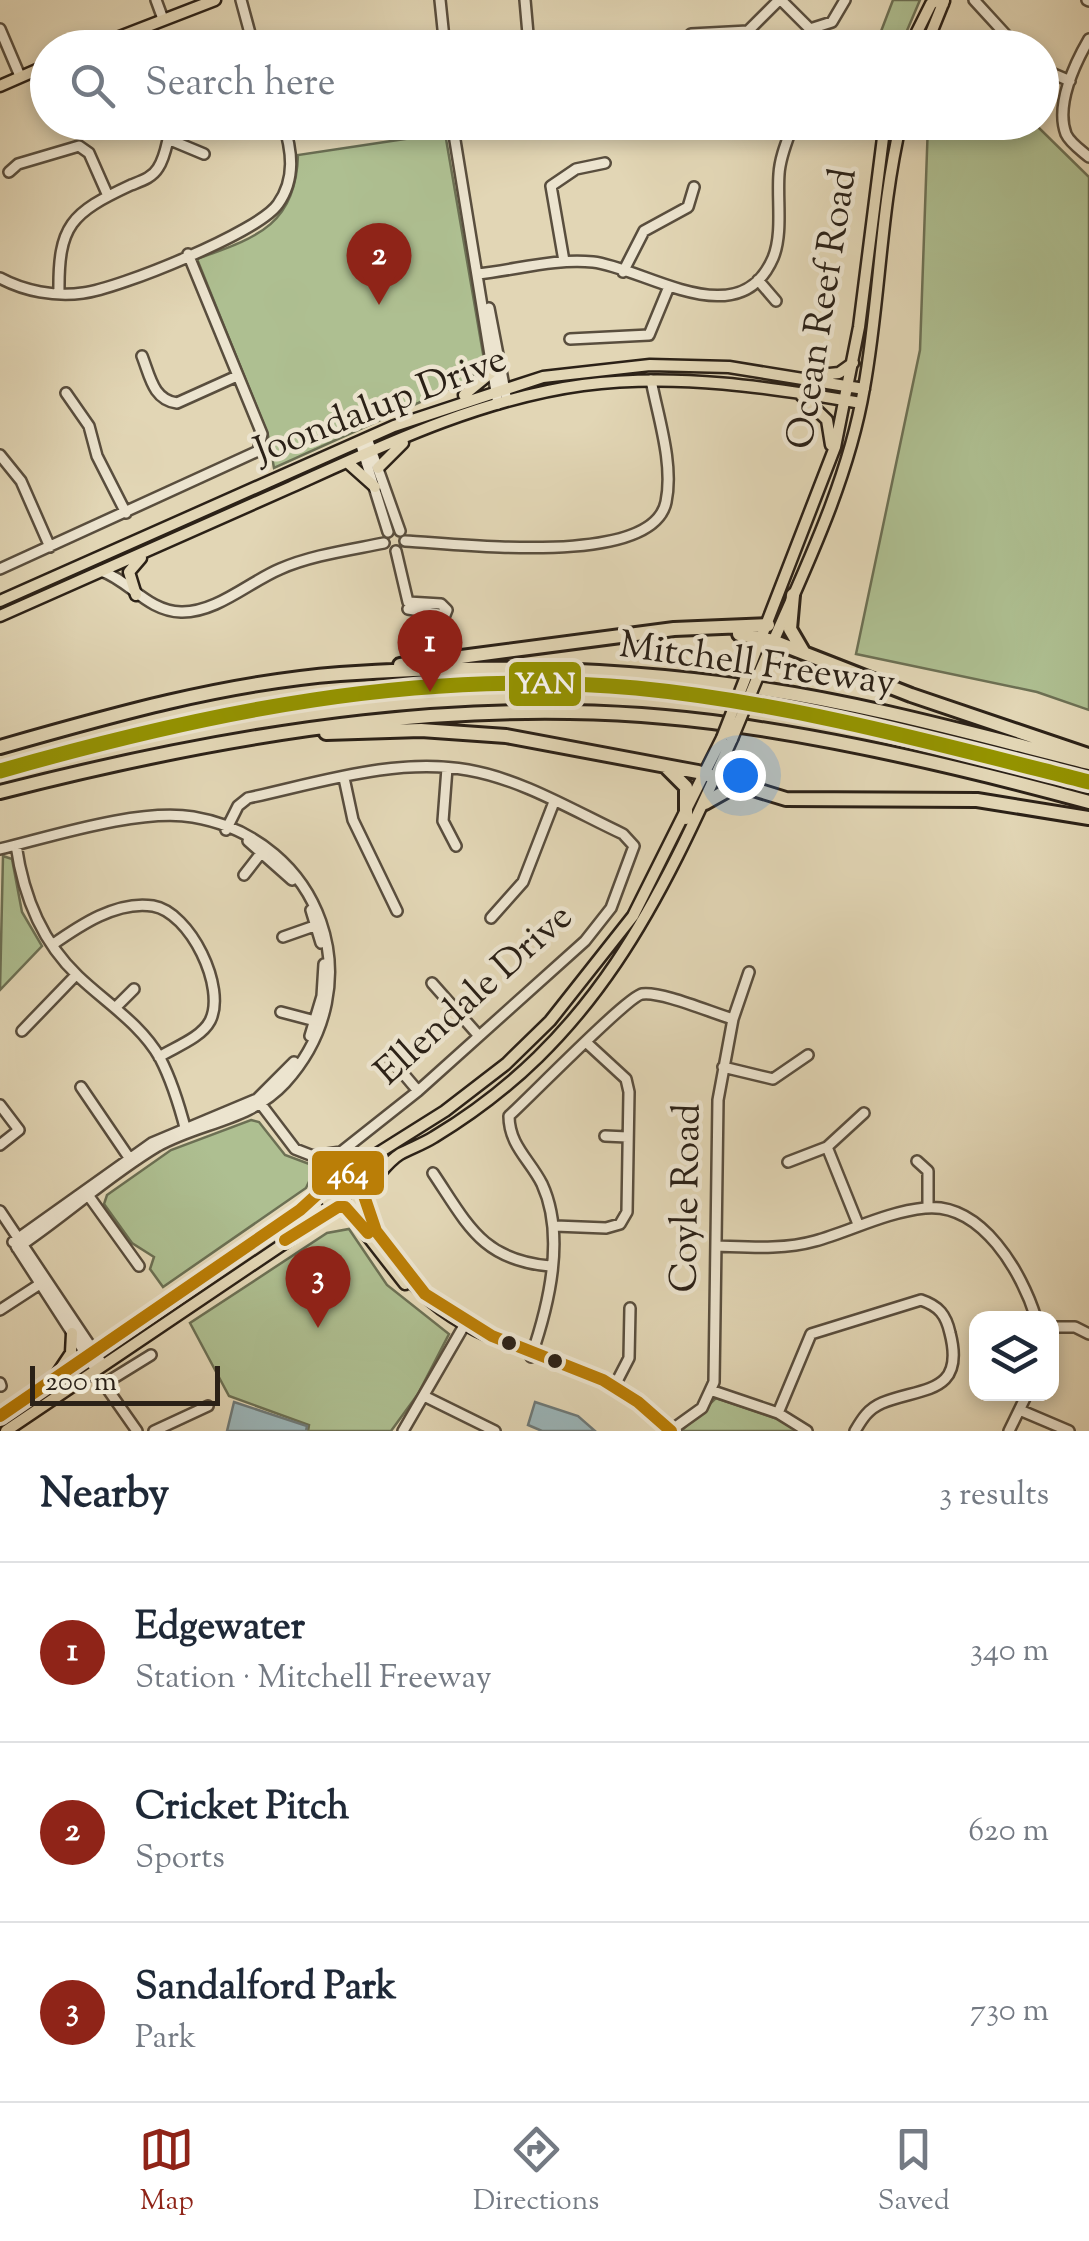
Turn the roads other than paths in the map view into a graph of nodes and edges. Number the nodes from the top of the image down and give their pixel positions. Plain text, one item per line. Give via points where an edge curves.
1 (156, 0) edge
2 (196, 0) edge
3 (215, 0) edge
4 (240, 0) edge
5 (437, 0) edge
6 (526, 0) edge
7 (780, 0) edge
8 (845, 0) edge
9 (927, 0) edge
10 (974, 0) edge
11 (944, 2) edge
12 (162, 16) junction
13 (0, 29) edge
14 (125, 30) edge
15 (131, 30) edge
16 (249, 30) edge
17 (440, 30) edge
18 (528, 30) edge
19 (750, 30) edge
20 (810, 30) joint
21 (915, 30) edge
22 (917, 30) edge
23 (932, 30) edge
24 (1002, 30) edge
25 (1089, 39) edge
26 (30, 69) edge
27 (19, 73) junction
28 (1059, 76) edge
29 (1070, 81) junction
30 (0, 83) edge
31 (79, 140) edge
32 (168, 140) edge
33 (170, 140) edge
34 (285, 140) edge
35 (458, 140) edge
36 (788, 140) edge
37 (884, 140) edge
38 (898, 140) edge
39 (78, 146) junction
40 (204, 154) dead end
41 (1089, 158) edge
42 (605, 163) dead end
43 (9, 172) dead end
44 (694, 187) dead end
45 (108, 196) junction
46 (188, 254) junction
47 (564, 261) junction
48 (623, 272) junction
49 (481, 274) junction
50 (0, 278) edge
51 (758, 280) junction
52 (668, 289) junction
53 (59, 293) junction
54 (776, 301) dead end
55 (570, 340) dead end
56 (142, 356) dead end
57 (854, 364) junction
58 (492, 372) junction
59 (789, 374) junction
60 (237, 376) junction
61 (650, 380) junction
62 (849, 387) junction
63 (499, 388) junction
64 (786, 389) junction
65 (864, 390) junction
66 (66, 393) dead end
67 (846, 401) junction
68 (456, 402) junction
69 (502, 403) junction
70 (861, 404) junction
71 (416, 432) junction
72 (363, 440) junction
73 (368, 453) junction
74 (0, 454) edge
75 (831, 461) junction
76 (347, 462) junction
77 (378, 468) junction
78 (375, 488) junction
79 (126, 513) junction
80 (394, 532) junction
81 (406, 542) junction
82 (384, 544) junction
83 (50, 547) junction
84 (124, 547) junction
85 (153, 548) junction
86 (396, 551) junction
87 (117, 564) junction
88 (0, 570) edge
89 (100, 571) junction
90 (132, 593) junction
91 (793, 595) junction
92 (0, 601) edge
93 (408, 606) dead end
94 (0, 616) edge
95 (768, 635) junction
96 (806, 655) junction
97 (338, 674) junction
98 (264, 735) junction
99 (0, 747) edge
100 (1089, 759) edge
101 (656, 763) junction
102 (448, 768) junction
103 (711, 775) junction
104 (344, 778) junction
105 (737, 785) junction
106 (0, 792) edge
107 (554, 802) junction
108 (1089, 802) edge
109 (705, 803) junction
110 (686, 818) junction
111 (1089, 818) edge
112 (227, 828) junction
113 (456, 846) dead end
114 (16, 848) junction
115 (264, 848) junction
116 (0, 852) edge
117 (244, 874) dead end
118 (397, 910) dead end
119 (492, 918) dead end
120 (319, 924) junction
121 (282, 937) dead end
122 (52, 945) junction
123 (749, 972) dead end
124 (76, 975) junction
125 (432, 984) dead end
126 (134, 989) dead end
127 (116, 1007) junction
128 (281, 1012) dead end
129 (733, 1019) junction
130 (318, 1022) junction
131 (22, 1030) dead end
132 (478, 1036) junction
133 (588, 1044) junction
134 (808, 1055) dead end
135 (159, 1057) junction
136 (390, 1058) dead end
137 (723, 1067) junction
138 (80, 1086) dead end
139 (418, 1090) junction
140 (258, 1103) junction
141 (0, 1105) edge
142 (864, 1113) dead end
143 (186, 1130) junction
144 (605, 1136) dead end
145 (627, 1137) junction
146 (0, 1145) edge
147 (827, 1147) junction
148 (131, 1161) junction
149 (917, 1161) dead end
150 (788, 1162) dead end
151 (348, 1172) junction
152 (434, 1173) dead end
153 (324, 1189) junction
154 (359, 1194) junction
155 (89, 1195) junction
156 (342, 1207) junction
157 (928, 1207) junction
158 (0, 1211) edge
159 (0, 1222) edge
160 (858, 1224) junction
161 (555, 1226) junction
162 (17, 1243) junction
163 (716, 1246) junction
164 (140, 1266) dead end
165 (550, 1266) junction
166 (42, 1282) junction
167 (630, 1308) dead end
168 (0, 1310) edge
169 (1033, 1311) edge
170 (463, 1326) junction
171 (1059, 1327) edge
172 (72, 1333) junction
173 (1089, 1334) edge
174 (91, 1354) junction
175 (532, 1354) junction
176 (151, 1355) dead end
177 (100, 1367) junction
178 (54, 1379) junction
179 (614, 1386) junction
180 (713, 1391) junction
181 (426, 1398) junction
182 (1025, 1401) edge
183 (208, 1406) dead end
184 (1022, 1410) junction
185 (778, 1413) junction
186 (0, 1416) edge
187 (688, 1420) junction
188 (6, 1431) edge
189 (137, 1431) edge
190 (154, 1431) edge
191 (403, 1431) edge
192 (496, 1431) edge
193 (669, 1431) edge
194 (679, 1431) edge
195 (807, 1431) edge
196 (855, 1431) edge
197 (1009, 1431) edge
198 (1069, 1431) edge

1 - 12 street
2 - 12 main road
3 - 12 main road
4 - 16 street
5 - 17 street
6 - 18 street
7 - 19 street
7 - 20 street
8 - 20 street via 832,22
9 - 21 main road
10 - 24 street
11 - 22 main road via 931,4
11 - 23 main road
12 - 14 main road
12 - 15 main road
13 - 27 street
25 - 29 street
26 - 27 main road
27 - 30 main road
28 - 29 street
29 - 41 street via 1062,114 1067,137
31 - 39 street
32 - 45 street via 150,177
33 - 40 street
34 - 46 street via 291,170 276,207 243,233
35 - 49 street
36 - 51 street via 779,170 775,254
37 - 57 main road, Ocean Reef Road
38 - 65 main road, Ocean Reef Road
39 - 43 street
39 - 45 street via 89,153
42 - 47 street via 576,169 552,186
44 - 48 street via 688,206 644,231
45 - 53 street via 84,209 66,231
46 - 53 street via 111,286
46 - 60 street
47 - 48 street via 597,262
47 - 49 street
48 - 52 street
49 - 58 street
49 - 63 street
50 - 53 street
51 - 52 street via 732,293
51 - 54 street
52 - 55 street via 650,335
56 - 60 street via 168,402
57 - 59 main road via 833,376
57 - 62 main road, Ocean Reef Road
58 - 63 street
58 - 68 main road
59 - 62 main road, Joondalup Drive
59 - 63 main road, Joondalup Drive via 650,366 581,371
60 - 79 street via 262,434 253,457
61 - 64 main road, Joondalup Drive
61 - 69 main road, Joondalup Drive
61 - 81 street via 666,466 666,504 657,520 627,536 574,548
62 - 65 main road, Joondalup Drive
62 - 67 main road, Ocean Reef Road
63 - 68 main road, Joondalup Drive
63 - 69 street
64 - 67 main road, Joondalup Drive
64 - 75 main road via 822,412
65 - 70 main road, Ocean Reef Road
66 - 79 street via 89,426
67 - 70 main road, Joondalup Drive
67 - 75 main road, Ocean Reef Road
68 - 72 main road, Joondalup Drive
69 - 71 main road, Joondalup Drive
70 - 91 main road, Ocean Reef Road
71 - 73 main road, Joondalup Drive
71 - 77 main road
72 - 73 street
72 - 84 main road, Joondalup Drive
73 - 76 main road, Joondalup Drive
73 - 77 street
73 - 78 street
74 - 83 street via 21,481
75 - 95 main road, Ocean Reef Road
76 - 78 main road
76 - 85 main road, Joondalup Drive
77 - 80 street
78 - 80 street
79 - 83 street
80 - 81 street
80 - 82 street
81 - 86 street
82 - 86 street
82 - 90 street via 315,557 208,607 182,612
83 - 88 street
84 - 87 street
84 - 92 main road, Joondalup Drive
85 - 87 main road, Joondalup Drive
85 - 90 main road via 130,568
86 - 93 street
87 - 89 main road, Joondalup Drive
87 - 90 street
89 - 90 street
89 - 94 main road, Joondalup Drive
91 - 95 main road, Ocean Reef Road
91 - 96 highway via 790,628
95 - 96 highway
95 - 97 highway via 674,629
95 - 103 main road, Ocean Reef Road, bridge
96 - 100 highway
97 - 99 highway, Mitchell Freeway via 146,706
97 - 100 highway, Mitchell Freeway via 480,668 644,674 837,702
98 - 101 highway via 464,732
98 - 106 highway, Mitchell Freeway via 141,756
98 - 108 highway, Mitchell Freeway via 416,716 629,715 732,724 874,749
101 - 103 highway
101 - 110 highway via 682,779
102 - 104 street, Ellendale Drive
102 - 107 street, Ellendale Drive via 500,779
102 - 113 street via 443,821
103 - 105 highway
103 - 109 main road, Ocean Reef Road
103 - 110 main road, Ocean Reef Road
104 - 112 street, Ellendale Drive via 243,800
104 - 118 street via 353,820
105 - 109 highway
105 - 111 highway via 806,801 978,800
107 - 119 street via 524,882
107 - 132 street, Ellendale Drive via 629,836 634,853 603,921
109 - 154 main road, Ocean Reef Road via 645,922 568,1024 520,1074 433,1138 399,1154
110 - 151 main road, Ocean Reef Road via 633,916 550,1021 445,1112
112 - 114 street via 190,816 150,817
112 - 115 street
114 - 116 street
114 - 122 street via 28,901
115 - 117 street
115 - 120 street via 301,882
120 - 121 street
120 - 130 street via 330,977
122 - 124 street
122 - 135 street via 94,918 146,906 165,911 197,942 213,996 212,1018 203,1031
123 - 129 street, Coyle Road
124 - 127 street
124 - 131 street
125 - 132 street
126 - 127 street
127 - 135 street
128 - 130 street
129 - 133 street via 646,992 629,998
129 - 137 street, Coyle Road
130 - 140 street via 304,1058
132 - 139 street, Ellendale Drive
133 - 145 street via 626,1080
133 - 161 street via 509,1116 509,1134 542,1184
134 - 137 street via 773,1079
135 - 143 street
136 - 139 street
137 - 163 street, Coyle Road
138 - 148 street
139 - 140 street, Ellendale Drive via 341,1152 320,1156 289,1144
140 - 143 street
141 - 146 street via 19,1130
142 - 147 street
143 - 148 street
144 - 145 street
145 - 161 street via 627,1212 620,1224
147 - 150 street
147 - 160 street
148 - 155 street
149 - 157 street via 928,1171
151 - 153 main road via 331,1174
151 - 154 main road via 358,1179
152 - 165 street via 476,1237 518,1263
153 - 156 main road
153 - 174 main road
154 - 156 main road
154 - 170 main road via 380,1241 413,1284
155 - 162 street
155 - 164 street
156 - 170 main road via 429,1308
156 - 177 main road
157 - 160 street
157 - 169 street via 967,1220 995,1240 1016,1267
158 - 162 street
159 - 162 street
160 - 163 street via 785,1246
161 - 165 street
162 - 166 street
163 - 180 street, Coyle Road
165 - 175 street
166 - 168 street
166 - 172 street
166 - 174 street
167 - 179 street via 629,1358
170 - 175 main road
170 - 181 street
171 - 173 street
172 - 174 street
172 - 178 main road via 69,1358
174 - 177 street
174 - 178 main road
175 - 179 main road
176 - 189 street via 104,1384
177 - 188 main road
178 - 186 main road
179 - 193 main road
180 - 185 street
180 - 187 street
181 - 191 street
181 - 192 street
182 - 184 street
183 - 190 street
184 - 197 street
184 - 198 street
185 - 195 street
185 - 196 street via 811,1334 922,1300 934,1305 952,1337 947,1376 939,1388 870,1410
187 - 193 street
187 - 194 street

